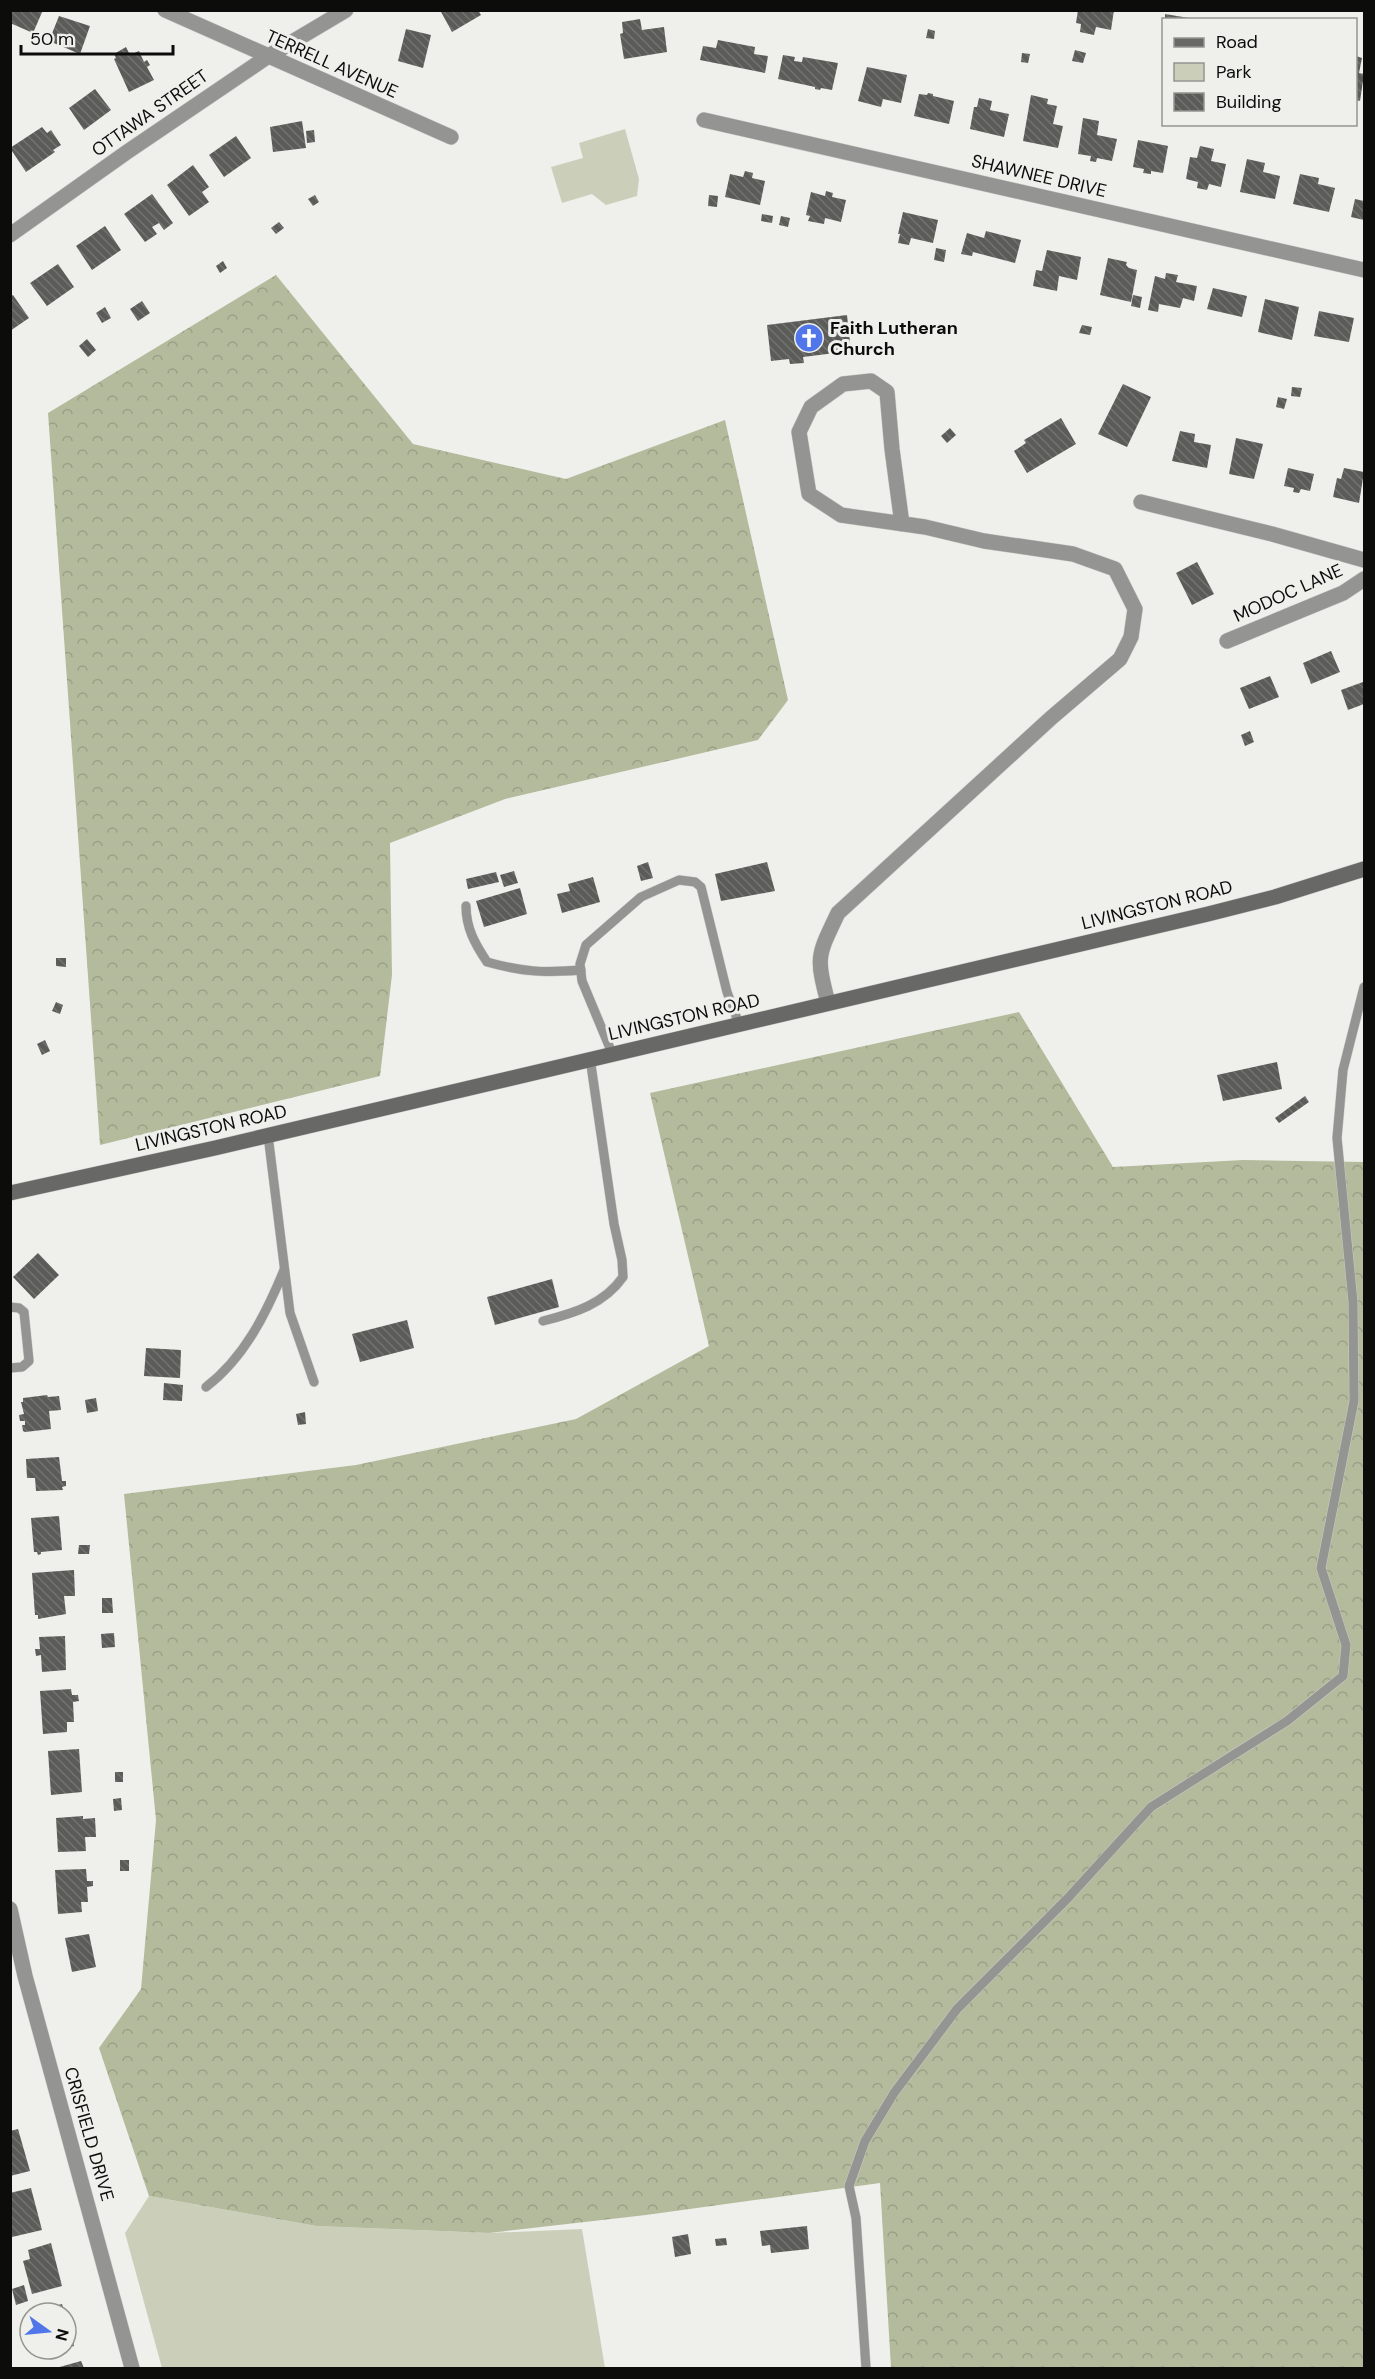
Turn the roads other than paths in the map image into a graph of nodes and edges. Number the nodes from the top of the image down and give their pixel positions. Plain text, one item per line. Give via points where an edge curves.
1 (165, 10) edge
2 (346, 10) edge
3 (184, 15) edge
4 (267, 57) junction
5 (704, 120) dead end
6 (451, 137) dead end
7 (10, 235) edge
8 (1365, 270) edge
9 (1141, 502) dead end
10 (902, 524) junction
11 (1365, 560) edge
12 (1365, 579) edge
13 (1227, 641) dead end
14 (1365, 868) edge
15 (466, 906) dead end
16 (581, 970) junction
17 (1365, 987) edge
18 (828, 1003) junction
19 (739, 1024) junction
20 (612, 1053) junction
21 (590, 1058) junction
22 (268, 1135) junction
23 (10, 1193) edge
24 (285, 1268) junction
25 (10, 1308) edge
26 (543, 1321) dead end
27 (10, 1368) edge
28 (314, 1382) dead end
29 (206, 1387) dead end
30 (10, 1909) edge
31 (132, 2368) edge
32 (866, 2368) edge

1 - 3 street, TERRELL AVENUE
2 - 4 street, OTTAWA STREET
3 - 4 street, TERRELL AVENUE
4 - 6 street, TERRELL AVENUE
4 - 7 street, OTTAWA STREET
5 - 8 street, SHAWNEE DRIVE
9 - 11 street
10 - 10 street via 841,515 809,494 799,432 811,407 843,384 871,381 887,392
10 - 18 street via 1073,554 1115,569 1134,609 1131,637 1120,659 838,913 820,949
12 - 13 street, MODOC LANE via 1343,593
14 - 18 main road, LIVINGSTON ROAD via 1264,900
15 - 16 lane via 471,936 487,962 518,971
16 - 19 lane via 586,945 641,897 679,880 695,882 701,887 727,992
16 - 20 lane
17 - 32 lane via 1343,1070 1337,1138 1353,1302 1354,1401 1320,1568 1346,1645 1343,1676 1287,1721 1151,1807 1067,1899 957,2008 894,2093 864,2141 849,2186 856,2218
18 - 19 main road, LIVINGSTON ROAD
19 - 20 main road, LIVINGSTON ROAD
20 - 21 main road, LIVINGSTON ROAD
21 - 22 main road, LIVINGSTON ROAD
21 - 26 lane via 623,1277 609,1294 588,1307
22 - 23 main road, LIVINGSTON ROAD
22 - 24 lane
24 - 28 lane via 290,1313
24 - 29 lane via 269,1308 245,1346
25 - 27 lane via 24,1312 28,1361 22,1367
30 - 31 street, CRISFIELD DRIVE

